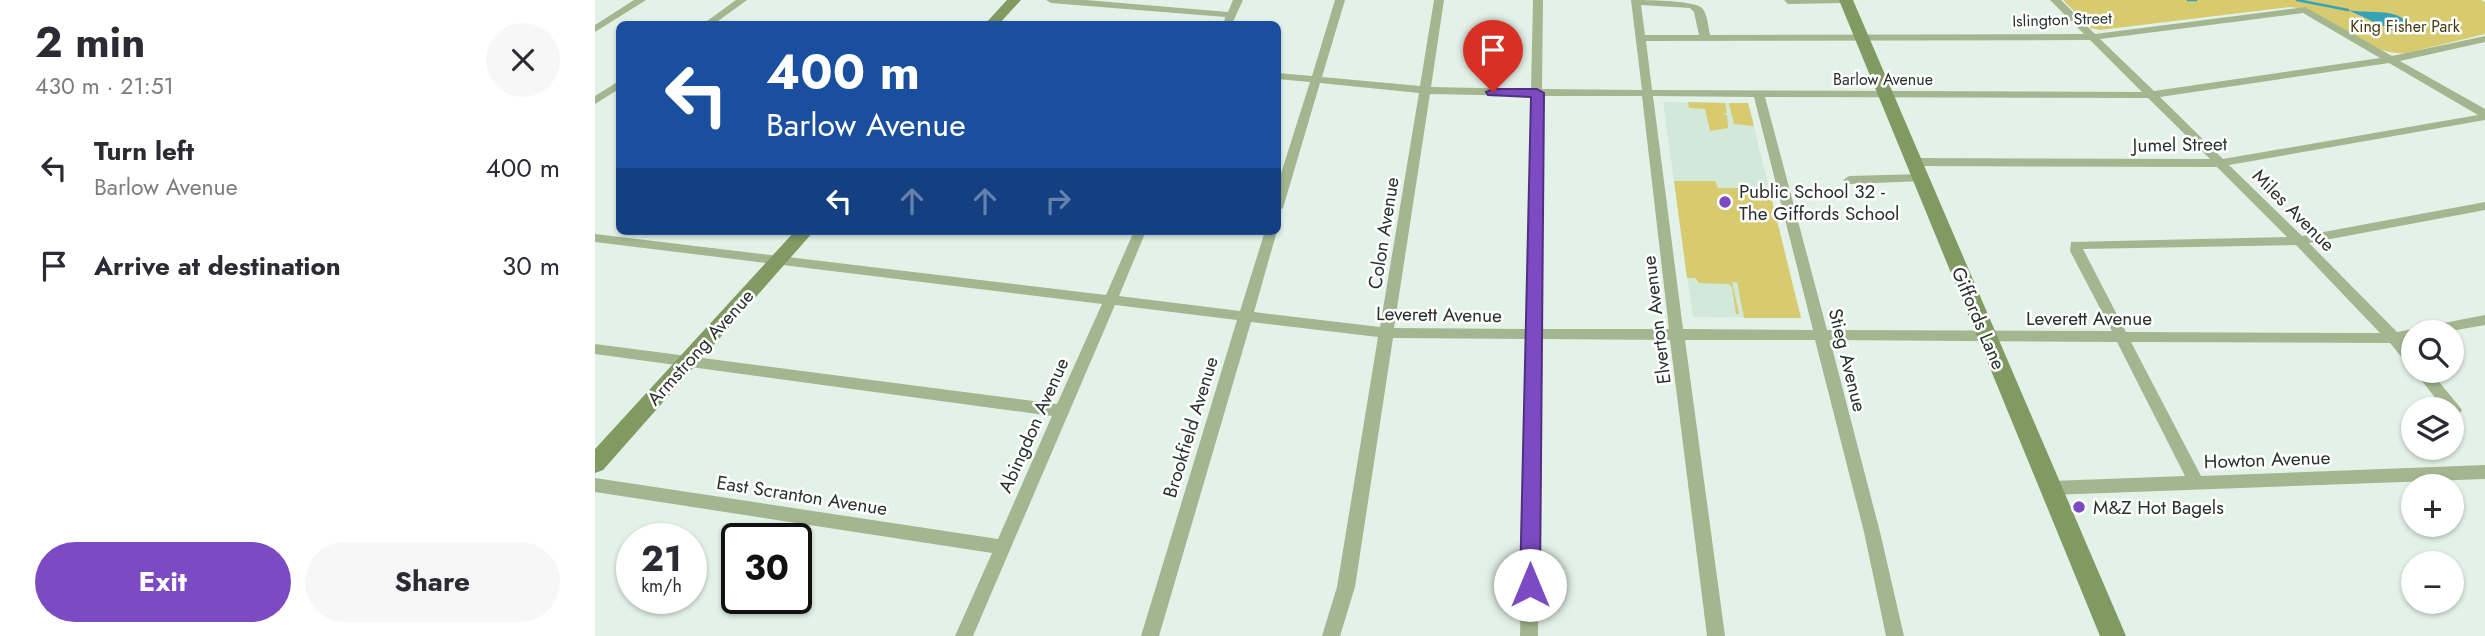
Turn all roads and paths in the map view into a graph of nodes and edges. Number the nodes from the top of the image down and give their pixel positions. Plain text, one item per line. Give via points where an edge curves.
1 (641, 0) edge
2 (742, 0) edge
3 (1014, 0) edge
4 (1051, 0) edge
5 (1238, 0) edge
6 (1340, 0) edge
7 (1439, 0) edge
8 (1538, 0) edge
9 (1846, 0) edge
10 (2055, 0) edge
11 (1637, 1) edge
12 (1789, 3) edge
13 (595, 14) edge
14 (615, 16) junction
15 (1229, 20) edge
16 (712, 21) edge
17 (995, 21) edge
18 (595, 29) edge
19 (1861, 36) junction
20 (1705, 37) junction
21 (2093, 37) junction
22 (1641, 38) junction
23 (2485, 39) edge
24 (2394, 59) junction
25 (1281, 76) edge
26 (1316, 80) junction
27 (616, 86) edge
28 (1425, 90) junction
29 (1537, 93) junction
30 (1648, 93) junction
31 (1759, 94) junction
32 (1885, 94) junction
33 (2152, 95) junction
34 (595, 100) edge
35 (2485, 116) edge
36 (1913, 162) junction
37 (2220, 163) junction
38 (1920, 178) junction
39 (1849, 180) dead end
40 (1281, 195) edge
41 (2485, 206) edge
42 (801, 235) edge
43 (1138, 235) edge
44 (1270, 235) edge
45 (595, 239) edge
46 (2299, 241) junction
47 (778, 261) junction
48 (1110, 300) junction
49 (1245, 317) junction
50 (2485, 320) edge
51 (2464, 324) edge
52 (1386, 333) junction
53 (1533, 335) junction
54 (1677, 335) junction
55 (1822, 336) junction
56 (1987, 337) junction
57 (2120, 337) junction
58 (2401, 337) edge
59 (2394, 338) junction
60 (2401, 346) edge
61 (595, 349) edge
62 (687, 361) junction
63 (2431, 383) edge
64 (2443, 397) edge
65 (1062, 411) junction
66 (595, 464) edge
67 (2485, 472) edge
68 (2197, 483) junction
69 (595, 485) edge
70 (2051, 488) junction
71 (1003, 547) junction
72 (964, 636) edge
73 (1150, 636) edge
74 (1331, 636) edge
75 (1529, 636) edge
76 (1716, 636) edge
77 (1895, 636) edge
78 (2113, 636) edge

1 - 14 street
2 - 16 street
3 - 17 street
4 - 15 street
5 - 15 street
6 - 26 street
7 - 28 street, Colon Avenue
8 - 29 street
9 - 12 street
9 - 19 street, Giffords Lane
10 - 21 street, Miles Avenue
11 - 20 street via 1695,7
11 - 22 street, Elverton Avenue
13 - 14 street
14 - 18 street
19 - 20 street, Islington Street
19 - 21 street, Islington Street
19 - 32 street, Giffords Lane
20 - 22 street, Islington Street
21 - 24 street, Islington Street via 2305,10
21 - 33 street, Miles Avenue
22 - 30 street, Elverton Avenue
23 - 24 street, Barlow Avenue
24 - 33 street, Barlow Avenue
24 - 35 street
25 - 26 street, Barlow Avenue
26 - 28 street, Barlow Avenue
26 - 40 street
27 - 34 street
28 - 29 street, Barlow Avenue
28 - 52 street, Colon Avenue
29 - 30 street, Barlow Avenue
29 - 53 street
30 - 31 street, Barlow Avenue
30 - 54 street, Elverton Avenue
31 - 32 street, Barlow Avenue
31 - 55 street, Stieg Avenue
32 - 33 street, Barlow Avenue
32 - 36 street, Giffords Lane
33 - 37 street, Miles Avenue
35 - 37 street, Jumel Street
36 - 37 street, Jumel Street
36 - 38 street, Giffords Lane
37 - 46 street, Miles Avenue
38 - 39 street
38 - 56 street, Giffords Lane
41 - 46 street
42 - 47 street, Armstrong Avenue
43 - 48 street, Abingdon Avenue
44 - 49 street, Brookfield Avenue
45 - 47 street, Leverett Avenue
46 - 57 street via 2076,245
46 - 59 street, Miles Avenue
47 - 48 street, Leverett Avenue
47 - 62 street, Armstrong Avenue
48 - 49 street, Leverett Avenue
48 - 65 street, Abingdon Avenue
49 - 52 street, Leverett Avenue
49 - 73 street, Brookfield Avenue
50 - 51 street
52 - 53 street, Leverett Avenue
52 - 74 street, Colon Avenue via 1346,587
53 - 54 street, Leverett Avenue
53 - 75 street
54 - 55 street, Leverett Avenue
54 - 76 street, Elverton Avenue
55 - 56 street, Leverett Avenue
55 - 77 street, Stieg Avenue
56 - 57 street, Leverett Avenue
56 - 70 street, Giffords Lane
57 - 59 street, Leverett Avenue
57 - 68 street
58 - 59 street, Leverett Avenue
59 - 60 street, Miles Avenue
61 - 62 street
62 - 65 street
62 - 66 street, Armstrong Avenue
63 - 64 street
65 - 71 street, Abingdon Avenue
67 - 68 street, Howton Avenue
68 - 70 street, Howton Avenue
69 - 71 street, East Scranton Avenue
70 - 78 street, Giffords Lane
71 - 72 street, Abingdon Avenue

